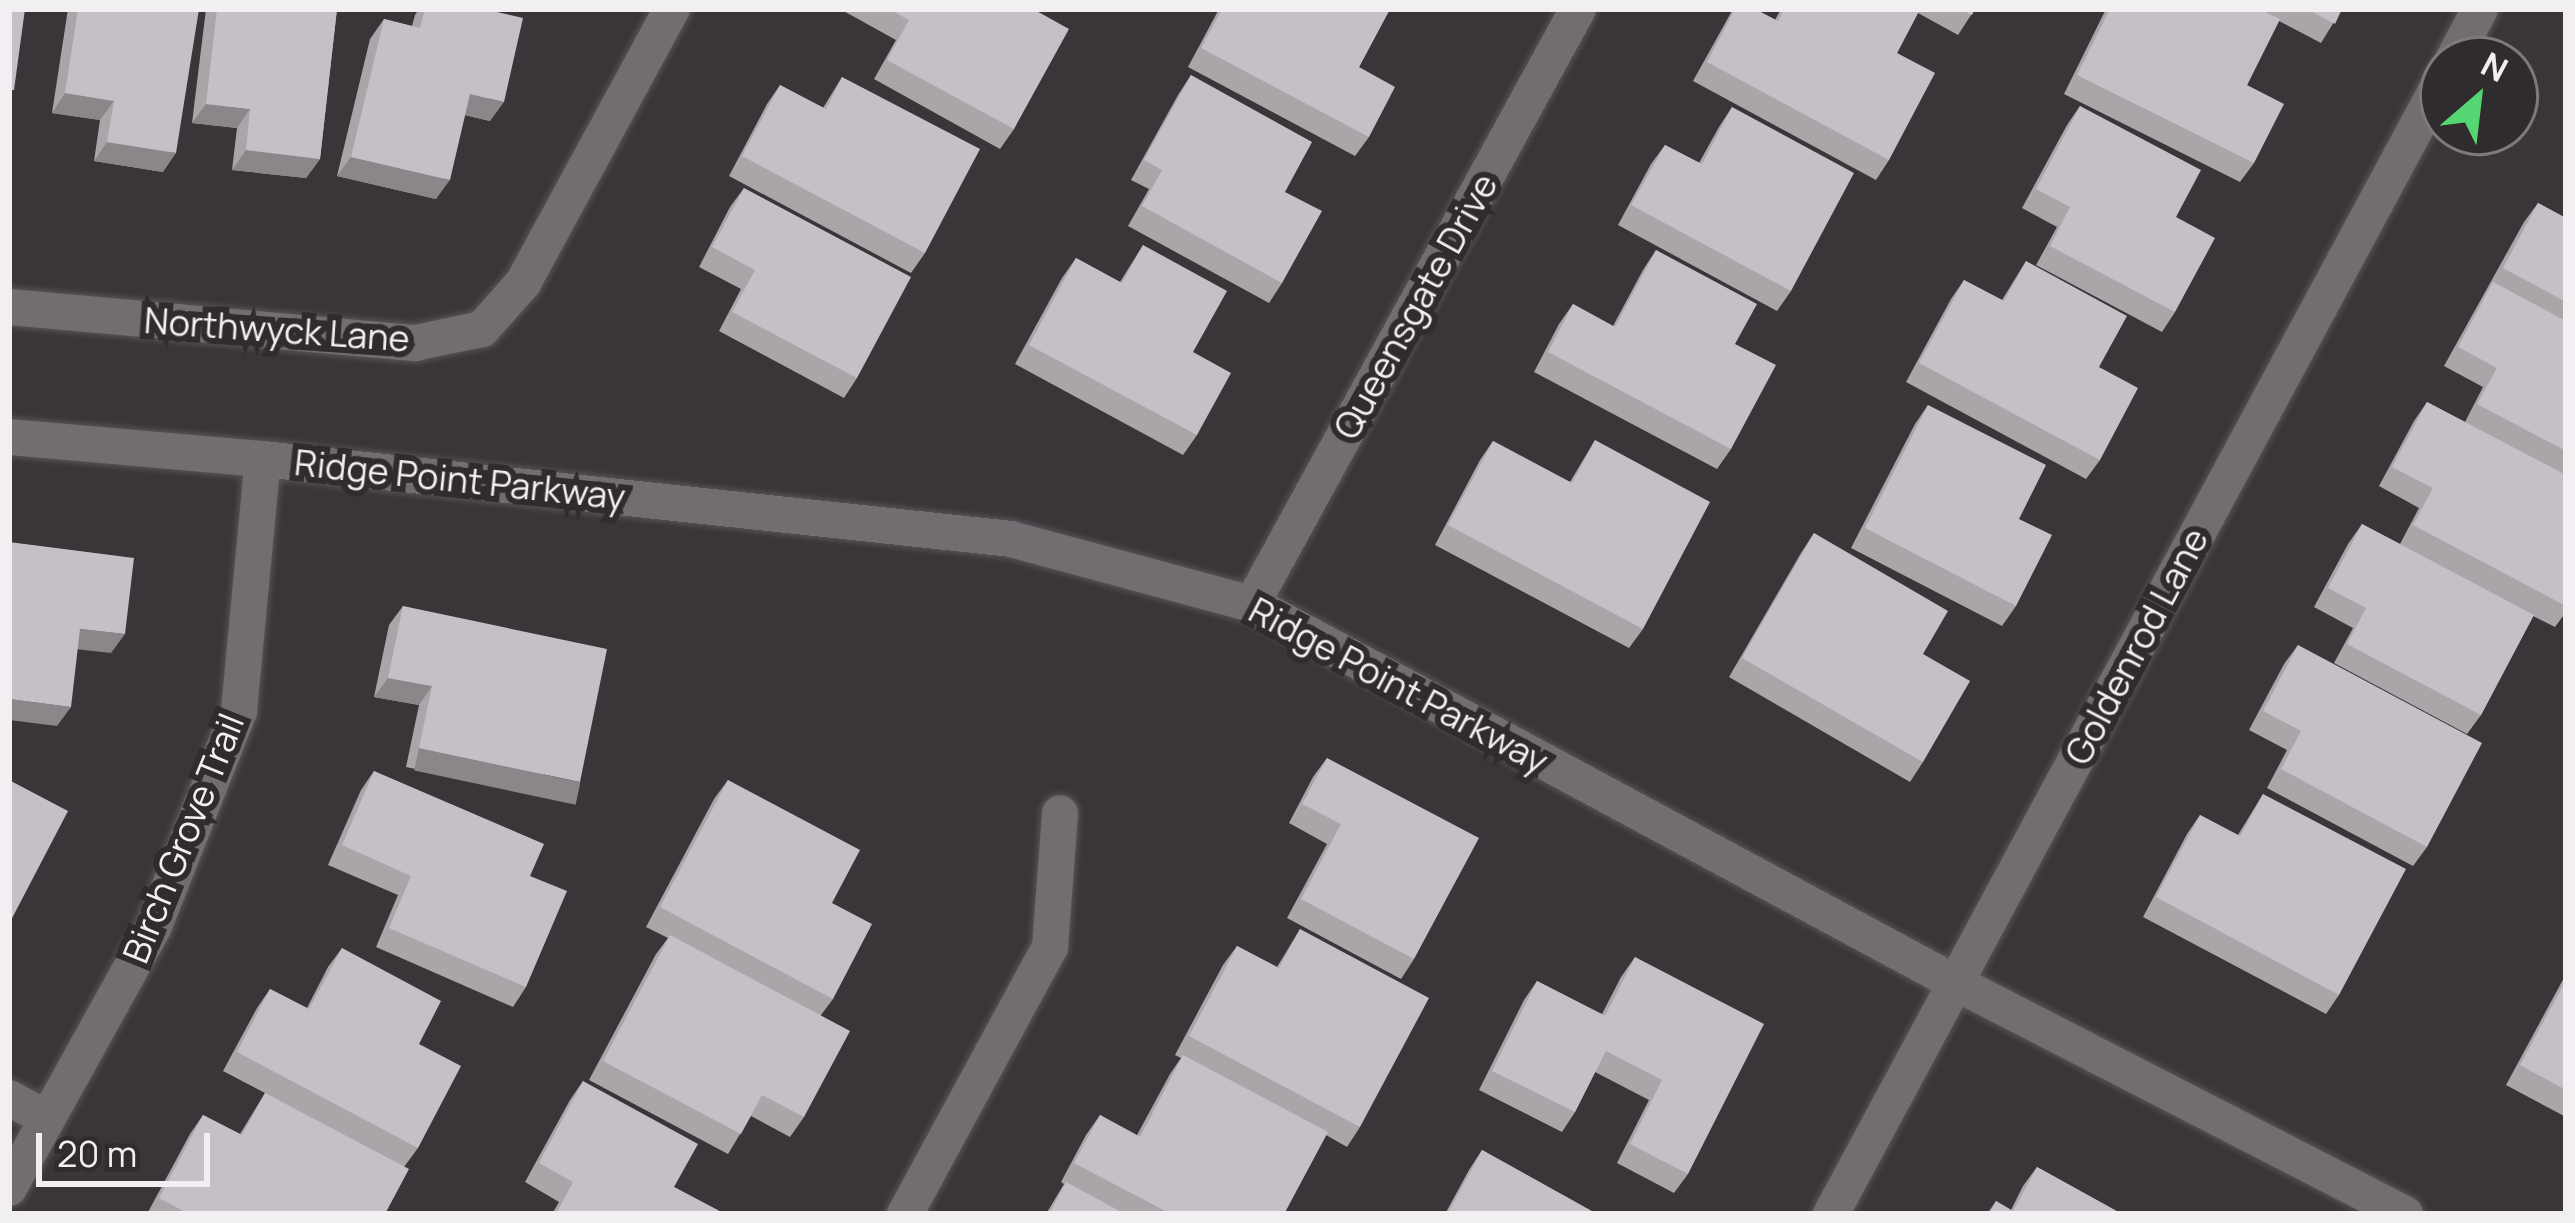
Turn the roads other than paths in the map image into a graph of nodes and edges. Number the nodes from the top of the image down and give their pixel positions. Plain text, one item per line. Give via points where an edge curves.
1 (672, 9) edge
2 (1577, 9) edge
3 (2480, 9) edge
4 (2466, 36) edge
5 (2419, 122) edge
6 (9, 307) edge
7 (9, 437) edge
8 (262, 459) junction
9 (1252, 604) junction
10 (1060, 813) dead end
11 (1954, 982) junction
12 (9, 1098) edge
13 (46, 1118) junction
14 (9, 1188) edge
15 (905, 1214) edge
16 (1831, 1214) edge
17 (2405, 1214) edge

1 - 6 street, Northwyck Lane via 523,283 482,328 415,343
2 - 9 street, Queensgate Drive
3 - 4 street
5 - 11 street, Goldenrod Lane
7 - 8 street, Ridge Point Parkway
8 - 9 street, Ridge Point Parkway via 1011,539
8 - 13 street, Birch Grove Trail via 239,711 154,926
9 - 11 street, Ridge Point Parkway
10 - 15 street via 1050,947
11 - 16 street, Goldenrod Lane
11 - 17 street, Ridge Point Parkway
12 - 13 street
13 - 14 street, Birch Grove Trail

